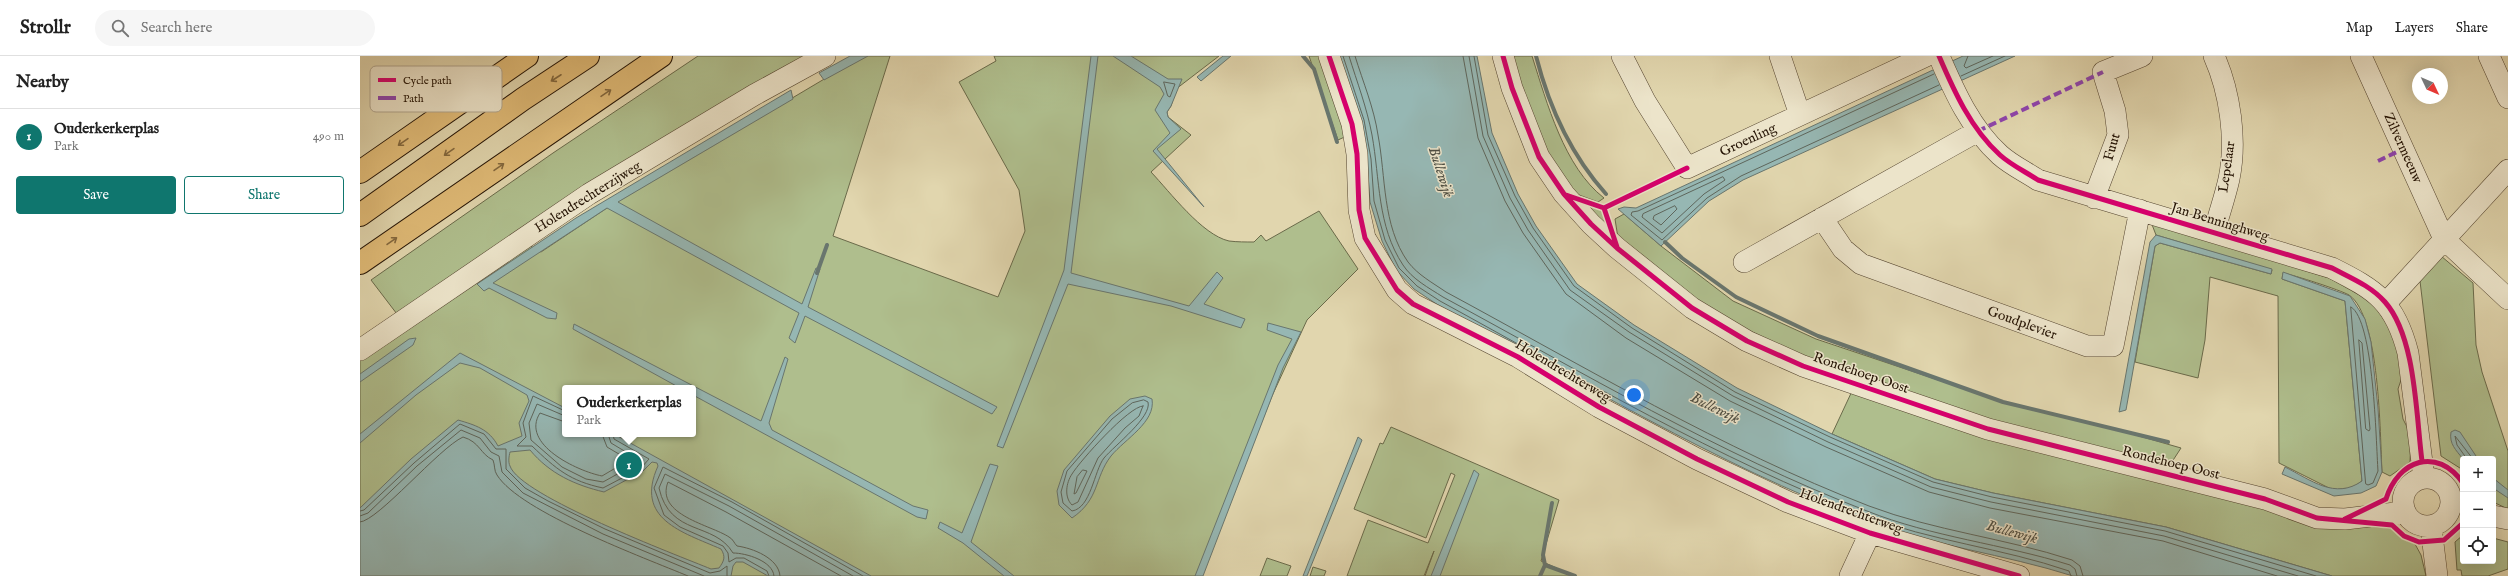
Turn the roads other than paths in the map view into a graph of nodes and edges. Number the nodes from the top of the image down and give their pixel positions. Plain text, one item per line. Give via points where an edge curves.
1 (527, 56) edge
2 (588, 56) edge
3 (661, 56) edge
4 (825, 56) edge
5 (1329, 56) edge
6 (1503, 56) edge
7 (1622, 56) edge
8 (1780, 56) edge
9 (2142, 56) edge
10 (2214, 56) edge
11 (2361, 56) edge
12 (2489, 56) edge
13 (1935, 57) edge
14 (502, 73) edge
15 (2508, 98) edge
16 (446, 112) edge
17 (1800, 115) junction
18 (1978, 132) junction
19 (2508, 170) edge
20 (360, 172) edge
21 (2094, 198) junction
22 (2140, 210) junction
23 (360, 215) edge
24 (1822, 218) junction
25 (2214, 232) junction
26 (2444, 239) junction
27 (1744, 262) dead end
28 (360, 263) edge
29 (2508, 299) edge
30 (2386, 303) junction
31 (360, 350) edge
32 (2424, 478) junction
33 (2457, 508) edge
34 (2404, 512) junction
35 (2496, 517) edge
36 (2508, 519) edge
37 (2431, 526) junction
38 (1870, 533) junction
39 (1850, 576) edge
40 (2019, 576) edge
41 (2437, 576) edge

1 -> 14 highway
2 -> 23 highway
28 -> 3 highway
4 - 31 street, Holendrechterzijweg via 754,95 589,194
5 - 38 street, Holendrechterweg via 1352,124 1357,154 1359,210 1365,238 1387,275 1412,304 1518,357 1600,408 1697,459 1788,502
6 - 34 street, Rondehoep Oost via 1512,88 1539,157 1564,194 1601,234 1686,303 1747,341 1803,366 1988,429 2266,499 2317,518 2345,519
7 - 17 street, Groenling via 1645,101 1687,168
8 - 17 street
9 - 21 street, Fuut via 2103,72 2115,111 2118,135
10 - 25 street, Lepelaar via 2223,75 2233,142 2229,178
11 - 26 street, Zilvermeeuw
12 - 15 street
13 - 17 street, Groenling
13 - 18 street, Jan Benninghweg
16 -> 20 highway
18 - 21 street, Jan Benninghweg via 2000,155 2038,180
18 - 24 street
19 - 26 street
21 - 22 street, Jan Benninghweg
22 - 24 street, Goudplevier via 2113,346 2088,346 1861,264 1843,249
22 - 25 street, Jan Benninghweg
24 - 27 street
25 - 30 street, Jan Benninghweg via 2332,268 2366,285
26 - 29 street
26 - 30 street
30 - 32 street, Jan Benninghweg via 2403,334 2408,353
32 - 33 street via 2432,478 2445,485
32 - 34 street via 2410,484 2406,490 2402,504
33 - 37 street via 2440,523
34 - 37 street via 2415,524
35 - 36 street
37 - 41 street
38 - 39 street
38 - 40 street, Holendrechterweg

